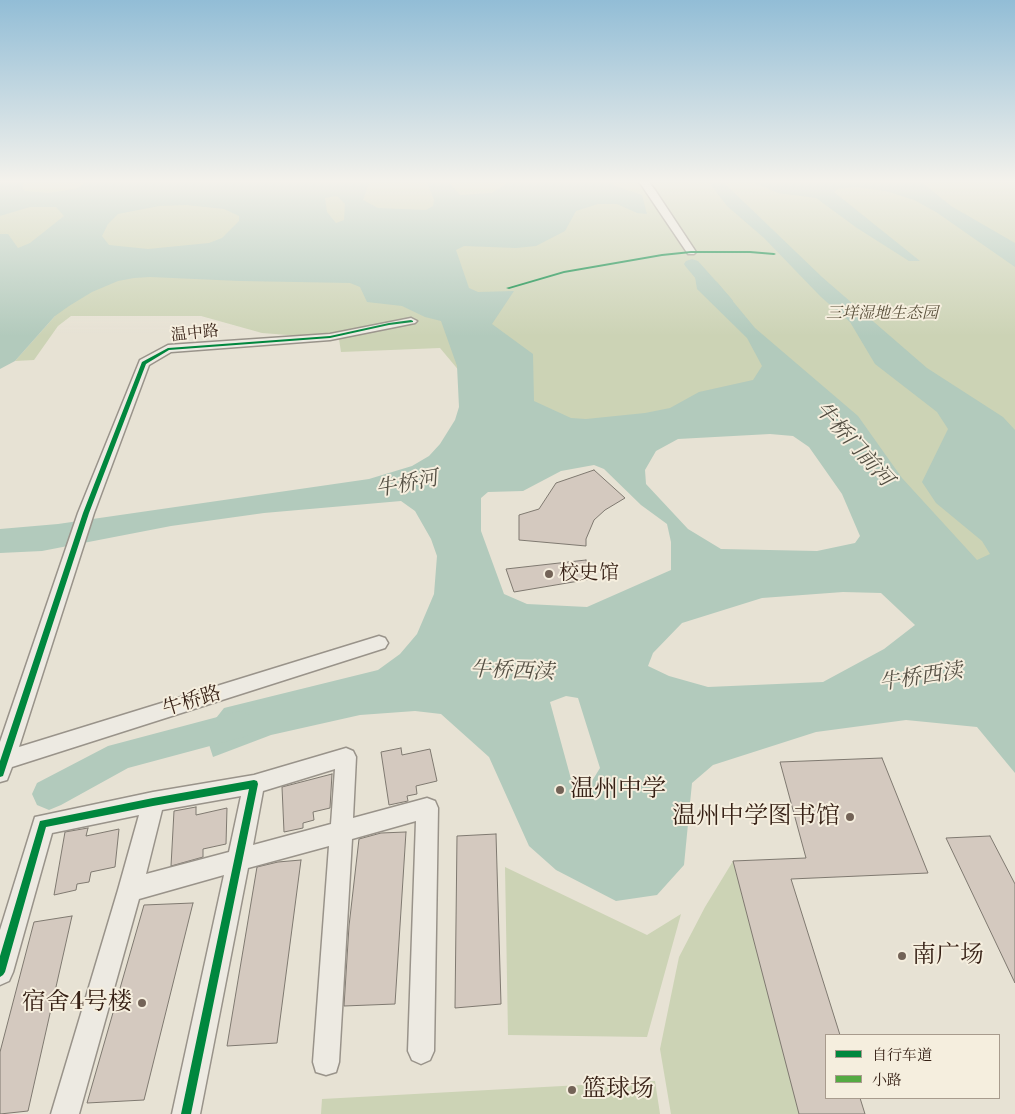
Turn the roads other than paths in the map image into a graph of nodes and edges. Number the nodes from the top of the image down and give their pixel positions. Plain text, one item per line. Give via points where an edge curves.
1 (679, 232) edge
2 (692, 252) dead end
3 (411, 322) dead end
4 (335, 324) dead end
5 (297, 339) junction
6 (379, 643) dead end
7 (2, 767) edge
8 (254, 784) junction
9 (153, 802) junction
10 (341, 832) junction
11 (238, 860) junction
12 (130, 890) junction
13 (0, 972) edge
14 (421, 1051) dead end
15 (326, 1062) dead end
16 (64, 1114) edge
17 (186, 1114) edge

1 - 2 street
3 - 5 street, 温中路 via 345,335
4 - 5 street
5 - 7 street, 温中路 via 168,349 144,364 86,513
6 - 7 street, 牛桥路
8 - 9 street
8 - 10 street via 346,757
8 - 11 street
9 - 12 street
9 - 13 street via 43,824
10 - 11 street
10 - 14 street via 427,808
10 - 15 street
11 - 12 street
11 - 17 street
12 - 16 street

